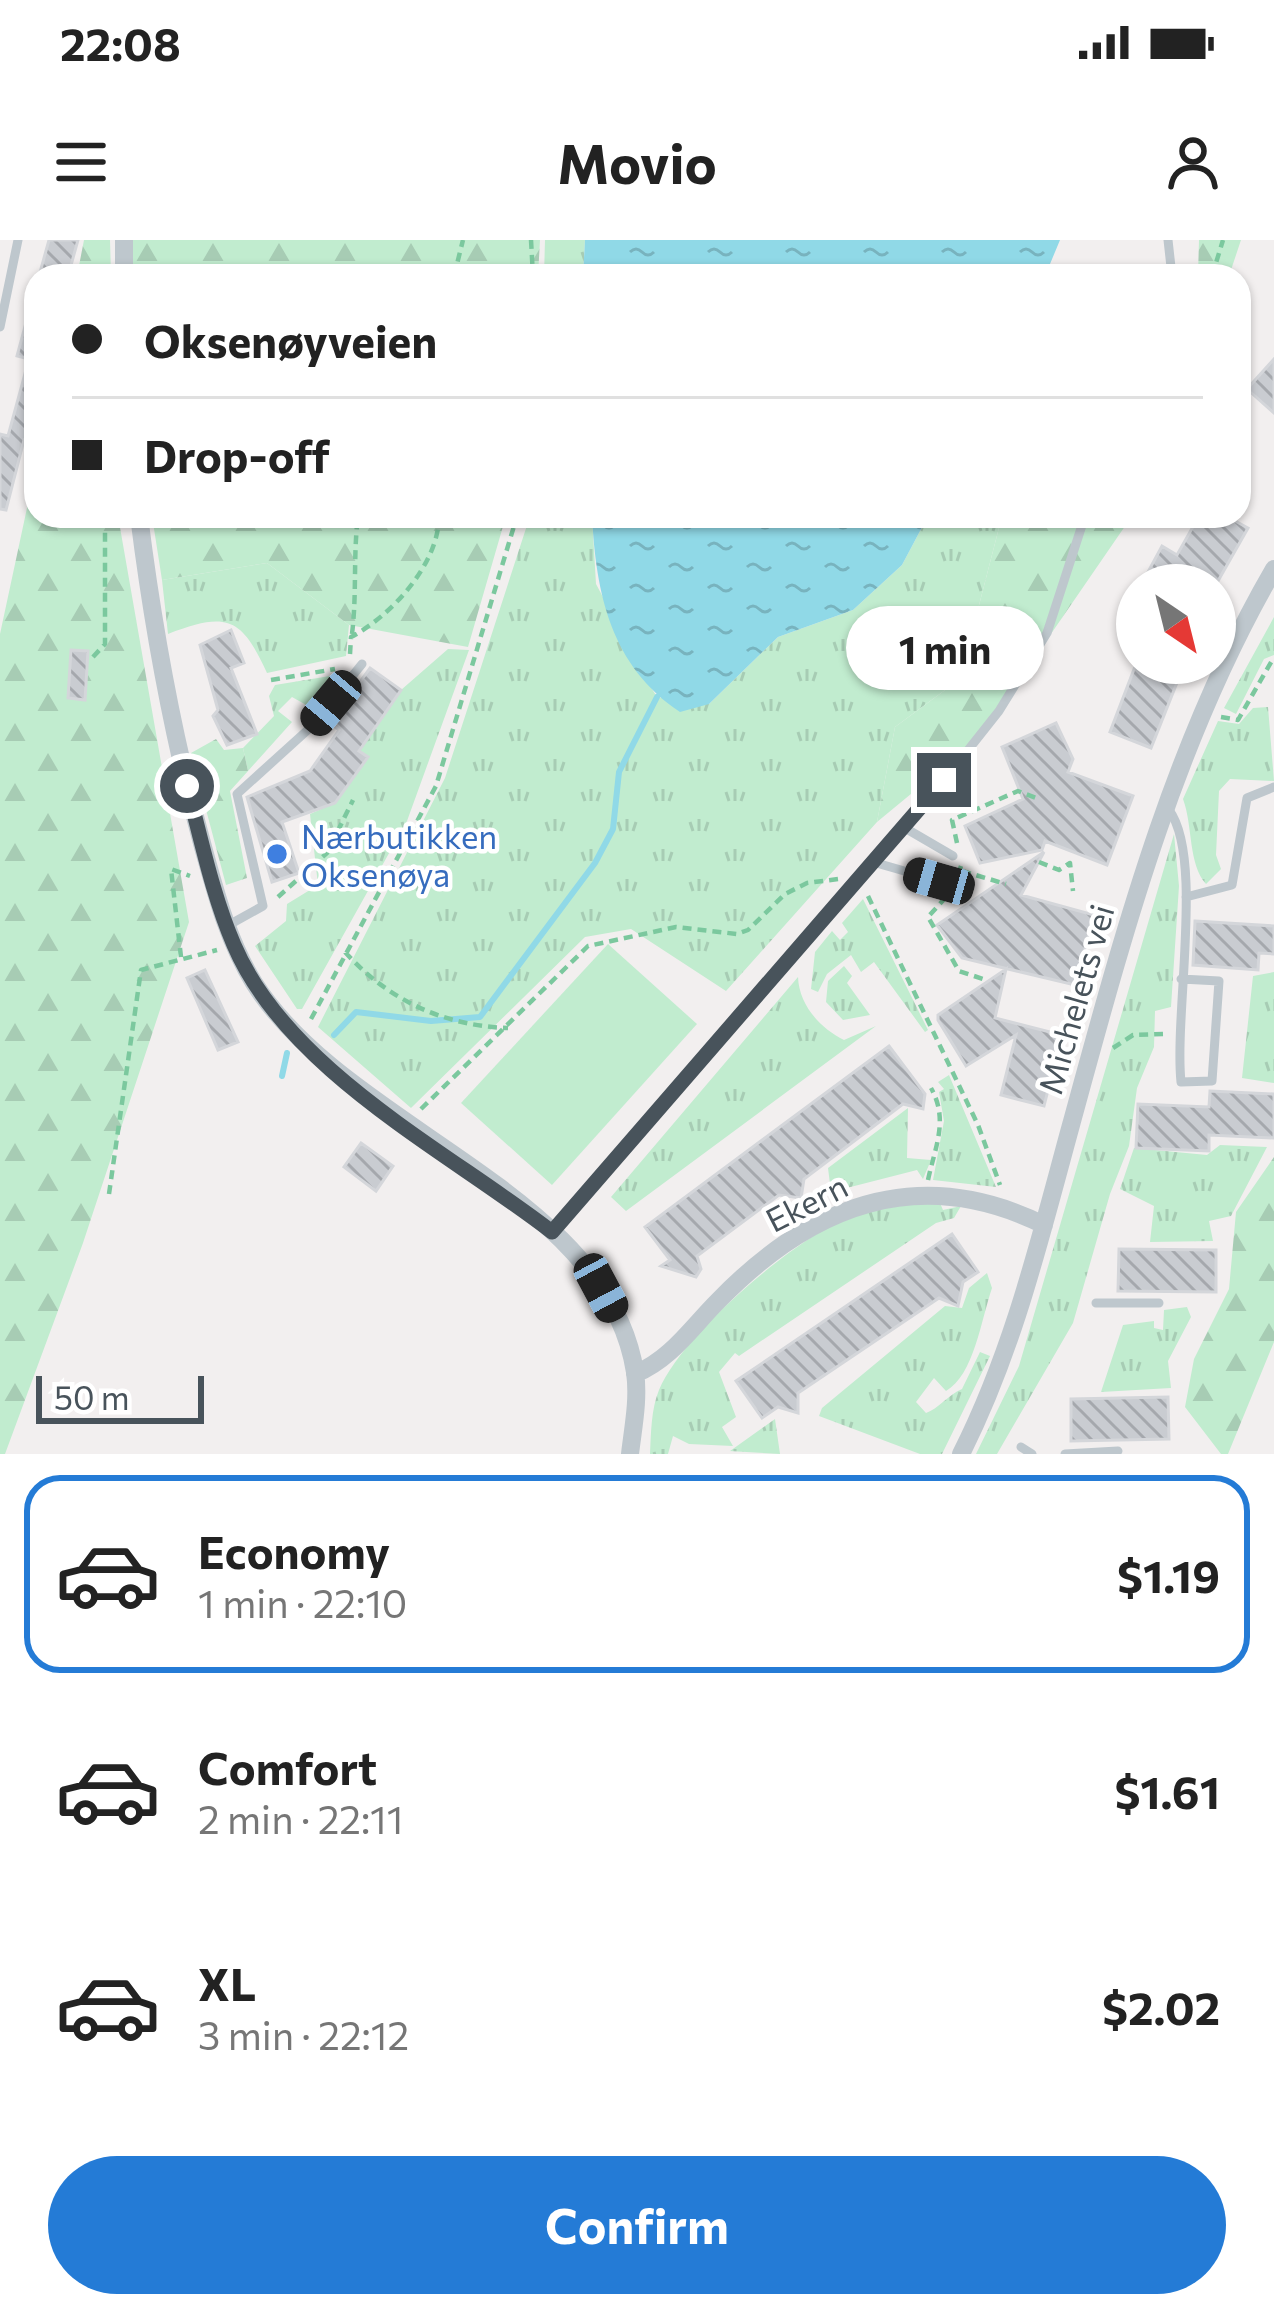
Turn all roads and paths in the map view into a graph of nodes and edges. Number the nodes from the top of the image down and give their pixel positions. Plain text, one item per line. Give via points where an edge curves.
1 (18, 240) edge
2 (4, 273) edge
3 (0, 327) edge
4 (105, 528) edge
5 (141, 528) edge
6 (357, 528) edge
7 (439, 528) edge
8 (513, 528) edge
9 (1081, 528) edge
10 (1274, 569) edge
11 (351, 637) junction
12 (1274, 657) edge
13 (93, 658) dead end
14 (362, 664) dead end
15 (351, 678) junction
16 (271, 680) dead end
17 (1204, 713) junction
18 (1274, 788) edge
19 (1036, 798) dead end
20 (353, 800) dead end
21 (1166, 806) junction
22 (905, 828) junction
23 (953, 856) dead end
24 (873, 862) junction
25 (1039, 862) dead end
26 (962, 871) junction
27 (859, 877) junction
28 (939, 881) dead end
29 (213, 883) junction
30 (1006, 884) dead end
31 (1073, 891) dead end
32 (1186, 897) junction
33 (263, 906) junction
34 (227, 926) junction
35 (235, 947) junction
36 (345, 952) junction
37 (182, 957) junction
38 (983, 979) dead end
39 (1180, 979) junction
40 (508, 1028) junction
41 (1161, 1034) dead end
42 (300, 1040) junction
43 (1118, 1048) dead end
44 (931, 1088) dead end
45 (405, 1123) junction
46 (1000, 1187) dead end
47 (109, 1194) dead end
48 (926, 1194) junction
49 (1044, 1225) junction
50 (552, 1232) junction
51 (1096, 1303) dead end
52 (1159, 1303) dead end
53 (635, 1374) junction
54 (1021, 1447) dead end
55 (1118, 1451) dead end
56 (630, 1454) edge
57 (961, 1454) edge
58 (1032, 1454) edge
59 (1066, 1454) edge

1 - 2 lane
2 - 3 lane
4 - 13 path via 105,644
5 - 29 street via 177,752
6 - 11 path
7 - 11 path via 383,620
8 - 36 path via 436,786
9 - 22 lane via 1047,633 999,712
10 - 17 street, Michelets vei
11 - 15 path
12 - 17 path via 1238,720
14 - 15 lane
15 - 16 path via 335,669
15 - 33 lane via 237,794
17 - 21 street, Michelets vei
18 - 32 lane via 1247,798 1232,885
19 - 26 path via 1018,791 952,820
20 - 33 path via 327,854
21 - 32 lane via 1184,837
21 - 49 street, Michelets vei
22 - 23 lane
22 - 24 lane
24 - 27 lane
24 - 28 lane
25 - 31 path via 1059,870 1070,863
26 - 30 path
26 - 38 path via 928,917 958,971
27 - 40 path via 807,883 737,934 676,927 589,946
27 - 46 path
27 - 50 lane
29 - 34 street
29 - 37 path via 172,869
32 - 39 lane
33 - 34 lane
34 - 35 street
35 - 37 path
35 - 42 street
36 - 40 path via 397,997 432,1014
36 - 42 path
37 - 47 path via 141,970
39 - 39 lane via 1181,1082 1211,1081 1219,981
40 - 45 path
41 - 43 path via 1133,1035
42 - 45 street
44 - 48 path via 940,1136
45 - 50 street
48 - 49 street, Ekern via 981,1199
48 - 53 street, Ekern via 874,1201 795,1236 754,1265 670,1353
49 - 57 street, Michelets vei via 1004,1363
50 - 53 street via 601,1288
51 - 52 lane
53 - 56 street
54 - 58 lane
55 - 59 lane

